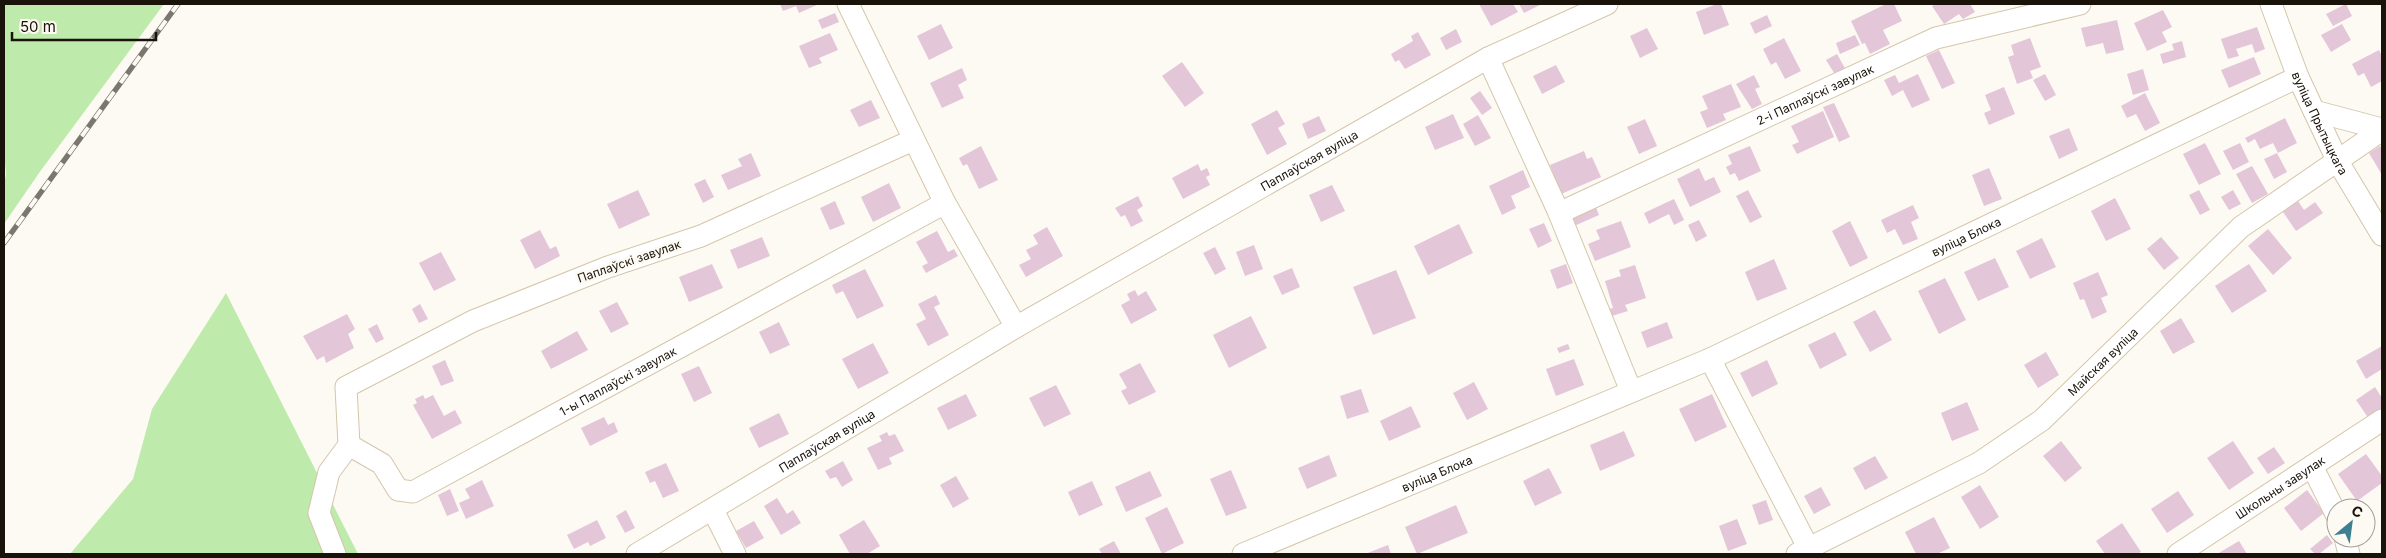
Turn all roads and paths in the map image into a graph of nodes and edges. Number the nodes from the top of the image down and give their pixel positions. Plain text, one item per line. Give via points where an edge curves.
1 (848, 4) edge
2 (1608, 4) edge
3 (2080, 4) edge
4 (2271, 4) edge
5 (1488, 58) junction
6 (2298, 77) junction
7 (2314, 110) junction
8 (2382, 130) edge
9 (913, 140) junction
10 (2338, 162) junction
11 (945, 203) junction
12 (1559, 212) junction
13 (2382, 235) edge
14 (1016, 326) junction
15 (1710, 359) junction
16 (1632, 391) junction
17 (2382, 420) edge
18 (349, 445) junction
19 (2312, 466) junction
20 (2328, 498) edge
21 (713, 510) junction
22 (1803, 552) edge
23 (335, 554) edge
24 (637, 554) edge
25 (735, 554) edge
26 (1243, 554) edge
27 (2178, 554) edge

1 - 9 street
2 - 5 street, Паплаўская вуліца
3 - 12 street, 2-і Паплаўскі завулак via 1936,38
4 - 6 street, вуліца Прытыцкага
5 - 12 street
5 - 14 street, Паплаўская вуліца
6 - 7 street, вуліца Прытыцкага
6 - 15 street, вуліца Блока
7 - 8 street
7 - 10 street, вуліца Прытыцкага
8 - 10 street, Майская вуліца
9 - 11 street
9 - 18 street, Паплаўскі завулак via 701,236 608,267 473,321 346,387
10 - 13 street, вуліца Прытыцкага
10 - 22 street, Майская вуліца via 2240,227 2042,420 1979,463
11 - 14 street
11 - 18 street, 1-ы Паплаўскі завулак via 413,492 398,490 382,464
12 - 16 street
14 - 21 street, Паплаўская вуліца
15 - 16 street, вуліца Блока
15 - 22 street
16 - 26 street, вуліца Блока
17 - 19 street, Школьны завулак
18 - 23 street via 329,472 319,513
19 - 20 street
19 - 27 street, Школьны завулак
21 - 24 street, Паплаўская вуліца
21 - 25 street

